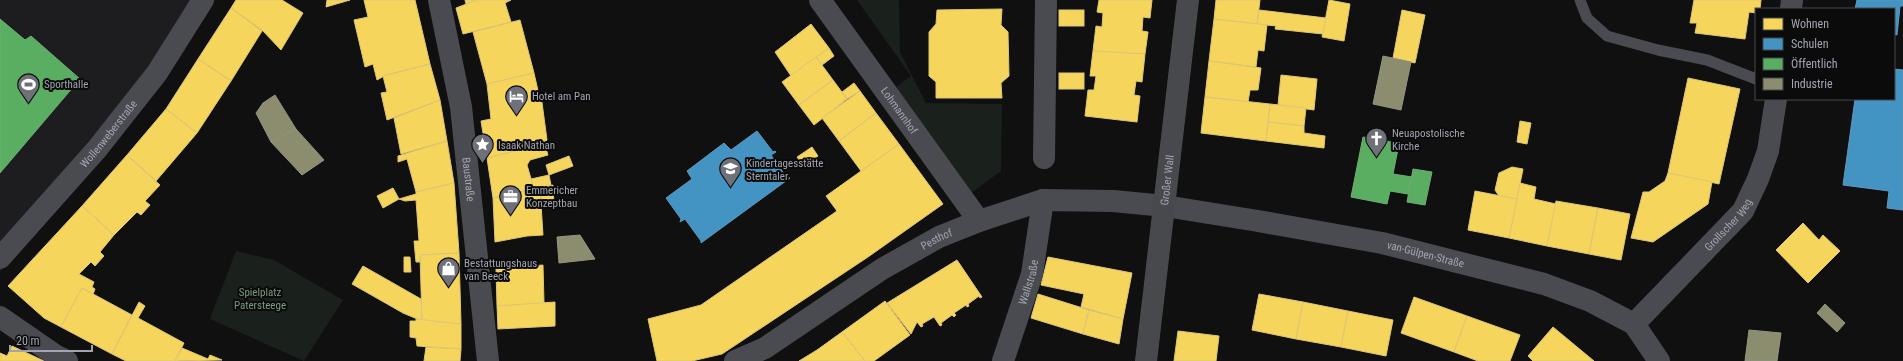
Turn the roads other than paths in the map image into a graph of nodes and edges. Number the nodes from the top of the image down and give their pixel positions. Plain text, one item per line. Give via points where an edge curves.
1 (203, 0) edge
2 (439, 0) edge
3 (820, 0) edge
4 (1046, 0) edge
5 (1188, 0) edge
6 (1580, 0) edge
7 (1755, 79) edge
8 (1776, 100) edge
9 (1044, 158) dead end
10 (1043, 200) junction
11 (1165, 206) junction
12 (979, 221) junction
13 (0, 258) edge
14 (0, 317) edge
15 (1634, 324) junction
16 (67, 361) edge
17 (488, 361) edge
18 (735, 361) edge
19 (1004, 361) edge
20 (1146, 361) edge
21 (1659, 361) edge

1 - 13 street, Wollenweberstraße via 157,73 102,144
2 - 17 street, Baustraße via 461,107
3 - 12 street, Lohmannhof
4 - 9 street
5 - 11 main road, Großer Wall
6 - 7 lane via 1587,18 1607,36 1707,60
8 - 15 street, Grollscher Weg via 1768,151 1758,179 1742,210
10 - 11 street, Pesthof via 1113,200
10 - 12 street, Pesthof
10 - 19 street, Wallstraße via 1032,274
11 - 15 street, van-Gülpen-Straße via 1382,243 1544,284 1590,300
11 - 20 main road, Großer Wall
12 - 18 street, Pesthof via 939,237 882,269 765,348
14 - 16 street
15 - 21 street, van-Gülpen-Straße

